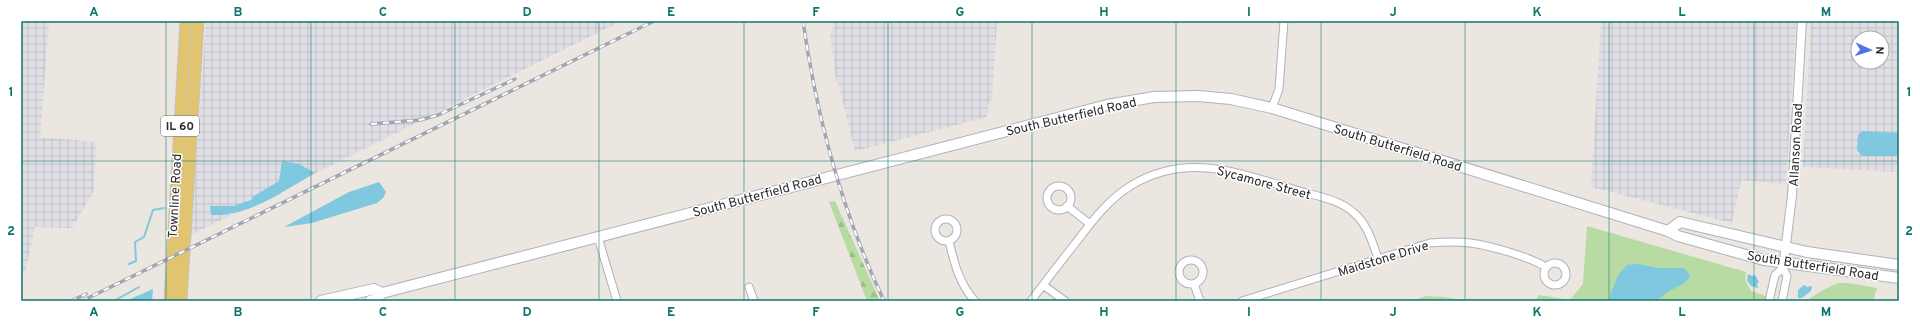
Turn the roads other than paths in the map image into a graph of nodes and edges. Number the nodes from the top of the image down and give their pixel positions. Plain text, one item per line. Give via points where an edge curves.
1 (186, 21) edge
2 (198, 21) edge
3 (1284, 21) edge
4 (1802, 21) edge
5 (1272, 108) junction
6 (1067, 206) dead end
7 (1090, 224) junction
8 (1668, 231) junction
9 (598, 237) junction
10 (949, 240) dead end
11 (1786, 247) junction
12 (1378, 258) junction
13 (1899, 265) edge
14 (1783, 266) junction
15 (1546, 267) dead end
16 (1899, 278) edge
17 (1194, 284) dead end
18 (1043, 285) junction
19 (749, 287) dead end
20 (376, 299) edge
21 (170, 301) edge
22 (181, 301) edge
23 (321, 301) edge
24 (618, 301) edge
25 (754, 301) edge
26 (975, 301) edge
27 (1031, 301) edge
28 (1064, 301) edge
29 (1200, 301) edge
30 (1242, 301) edge
31 (1769, 301) edge
32 (1782, 301) edge

1 - 21 main road, Townline Road / IL 60
2 - 22 main road, Townline Road / IL 60
3 - 5 street via 1279,89
4 - 11 street, Allanson Road via 1793,190
5 - 8 main road, South Butterfield Road
5 - 9 main road, South Butterfield Road via 1231,99 1198,96 1164,96 1126,101
6 - 7 street
7 - 12 street, Sycamore Street via 1118,194 1148,177 1176,169 1222,169 1337,202 1349,209 1365,226
7 - 18 street, Sycamore Street
8 - 11 main road via 1680,222
8 - 14 main road, South Butterfield Road
9 - 20 main road, South Butterfield Road
9 - 24 street
10 - 26 street via 958,275
11 - 13 main road
11 - 14 street, Allanson Road
12 - 15 street, Maidstone Drive via 1430,242 1453,240 1488,246 1536,261
12 - 30 street, Maidstone Drive
14 - 16 main road, South Butterfield Road
14 - 31 street via 1775,275
14 - 32 street via 1787,276
17 - 29 street
18 - 27 street, Sycamore Street
18 - 28 street
19 - 25 street
20 - 23 main road, South Butterfield Road via 374,289

